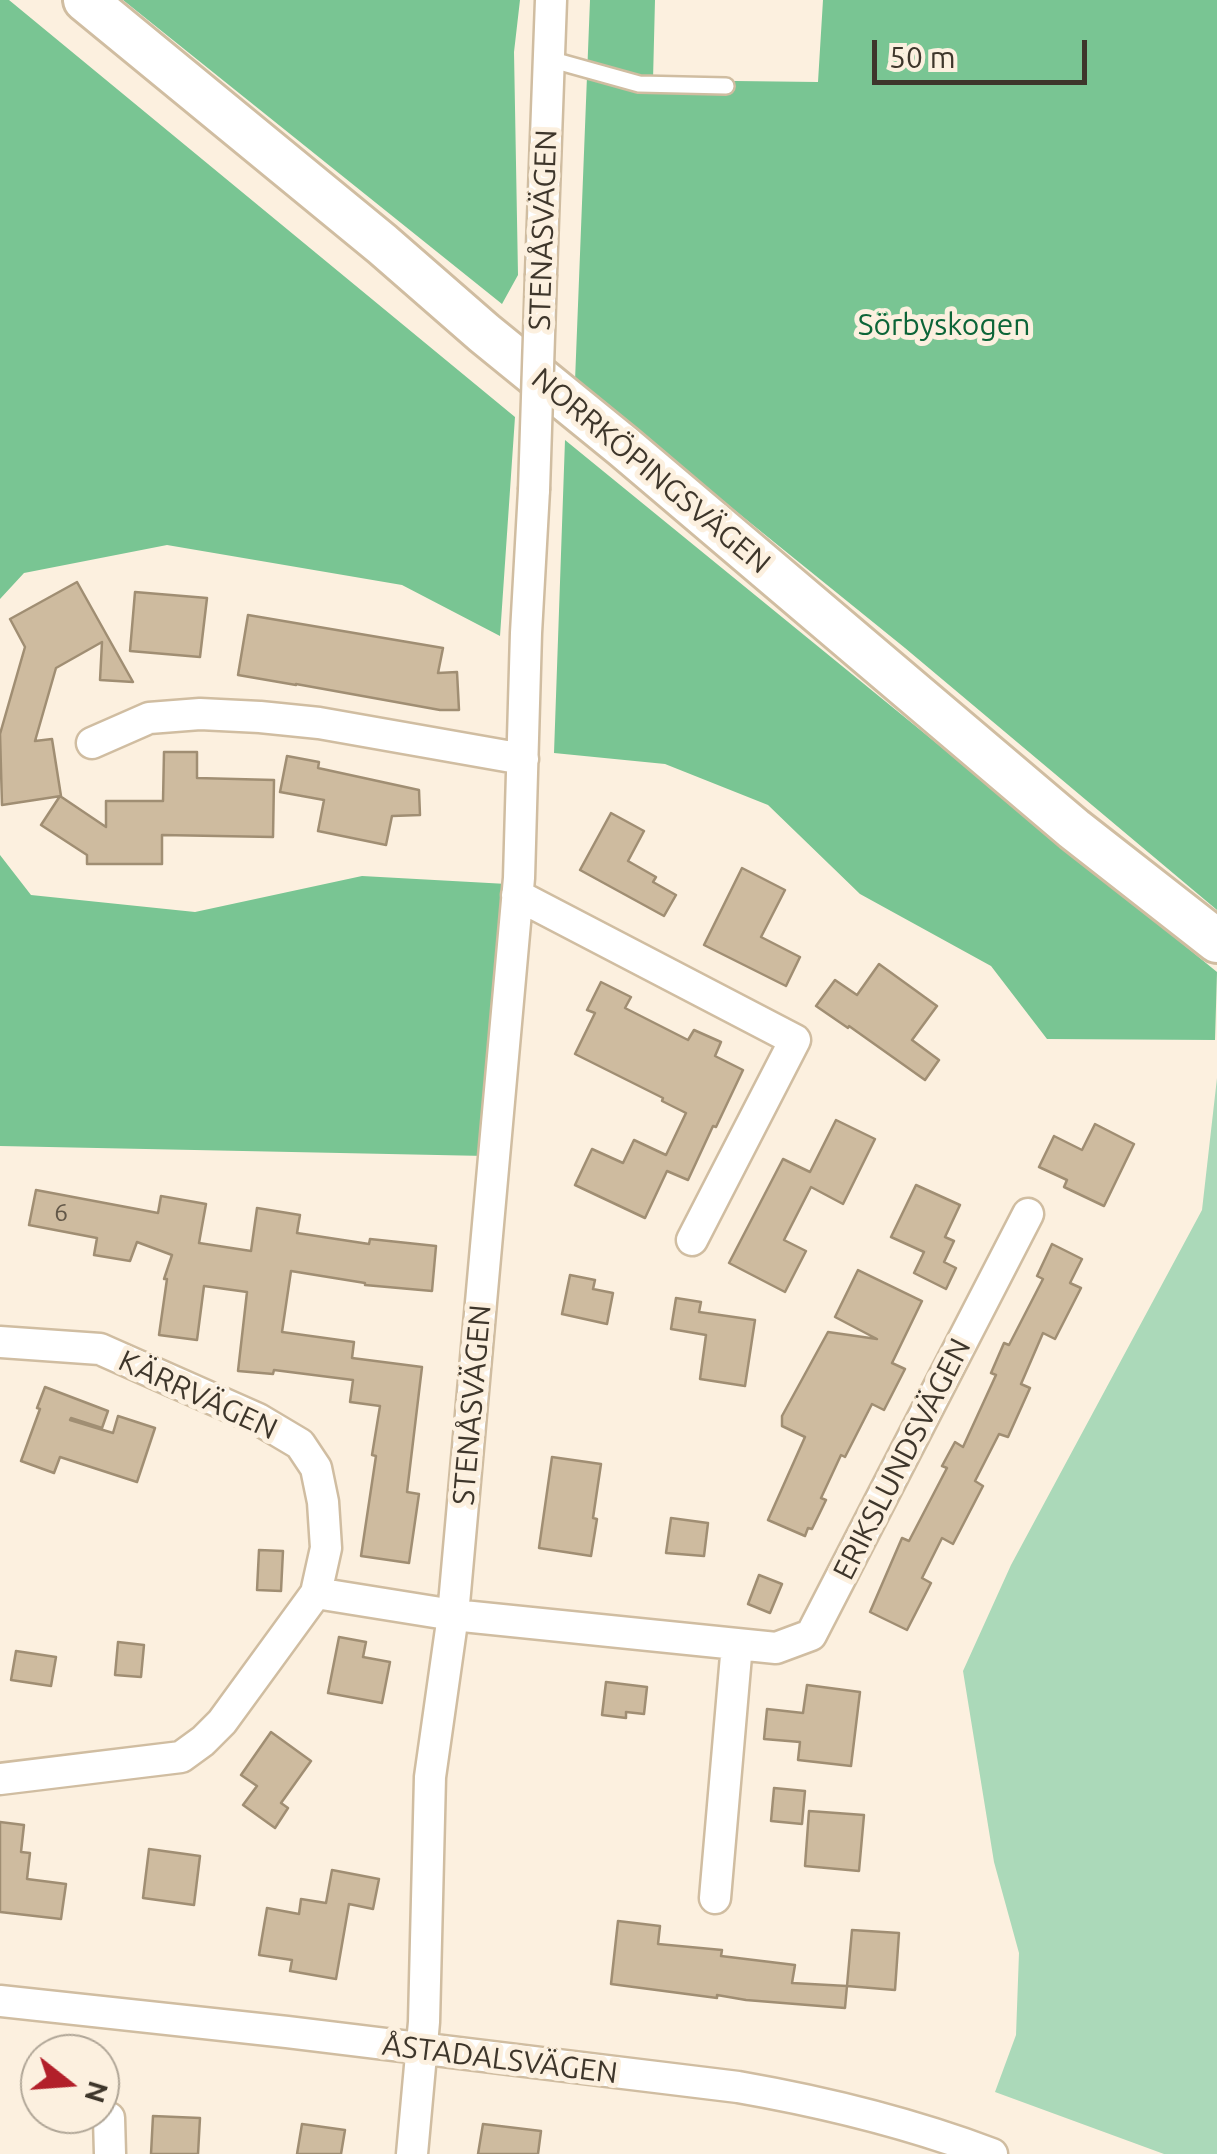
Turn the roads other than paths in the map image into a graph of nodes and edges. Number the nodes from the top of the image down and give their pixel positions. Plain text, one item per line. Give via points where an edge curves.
1 (86, 0) edge
2 (552, 0) edge
3 (549, 59) junction
4 (726, 86) dead end
5 (92, 743) dead end
6 (523, 760) junction
7 (517, 895) junction
8 (1217, 941) edge
9 (1028, 1214) dead end
10 (692, 1240) dead end
11 (0, 1342) edge
12 (316, 1593) junction
13 (453, 1615) junction
14 (737, 1644) junction
15 (0, 1779) edge
16 (716, 1898) dead end
17 (0, 2001) edge
18 (422, 2050) junction
19 (412, 2154) edge
20 (992, 2154) edge

1 - 8 main road, NORRKÖPINGSVÄGEN via 1074,829
2 - 3 street, STENÅSVÄGEN
3 - 4 lane via 639,84
3 - 6 street, STENÅSVÄGEN, bridge
5 - 6 street via 149,718 215,715 319,723
6 - 7 street, STENÅSVÄGEN
7 - 10 street via 795,1040
7 - 13 street, STENÅSVÄGEN
9 - 14 street, ERIKSLUNDSVÄGEN via 811,1634 776,1648
11 - 12 street, KÄRRVÄGEN via 100,1349 300,1444 316,1468 323,1502 326,1548
12 - 13 street, ERIKSLUNDSVÄGEN
12 - 15 street via 222,1722 181,1756
13 - 14 street, ERIKSLUNDSVÄGEN
13 - 18 street, STENÅSVÄGEN via 430,1777
14 - 16 street
17 - 18 street, ÅSTADALSVÄGEN
18 - 19 street, STENÅSVÄGEN
18 - 20 street, ÅSTADALSVÄGEN via 802,2098

